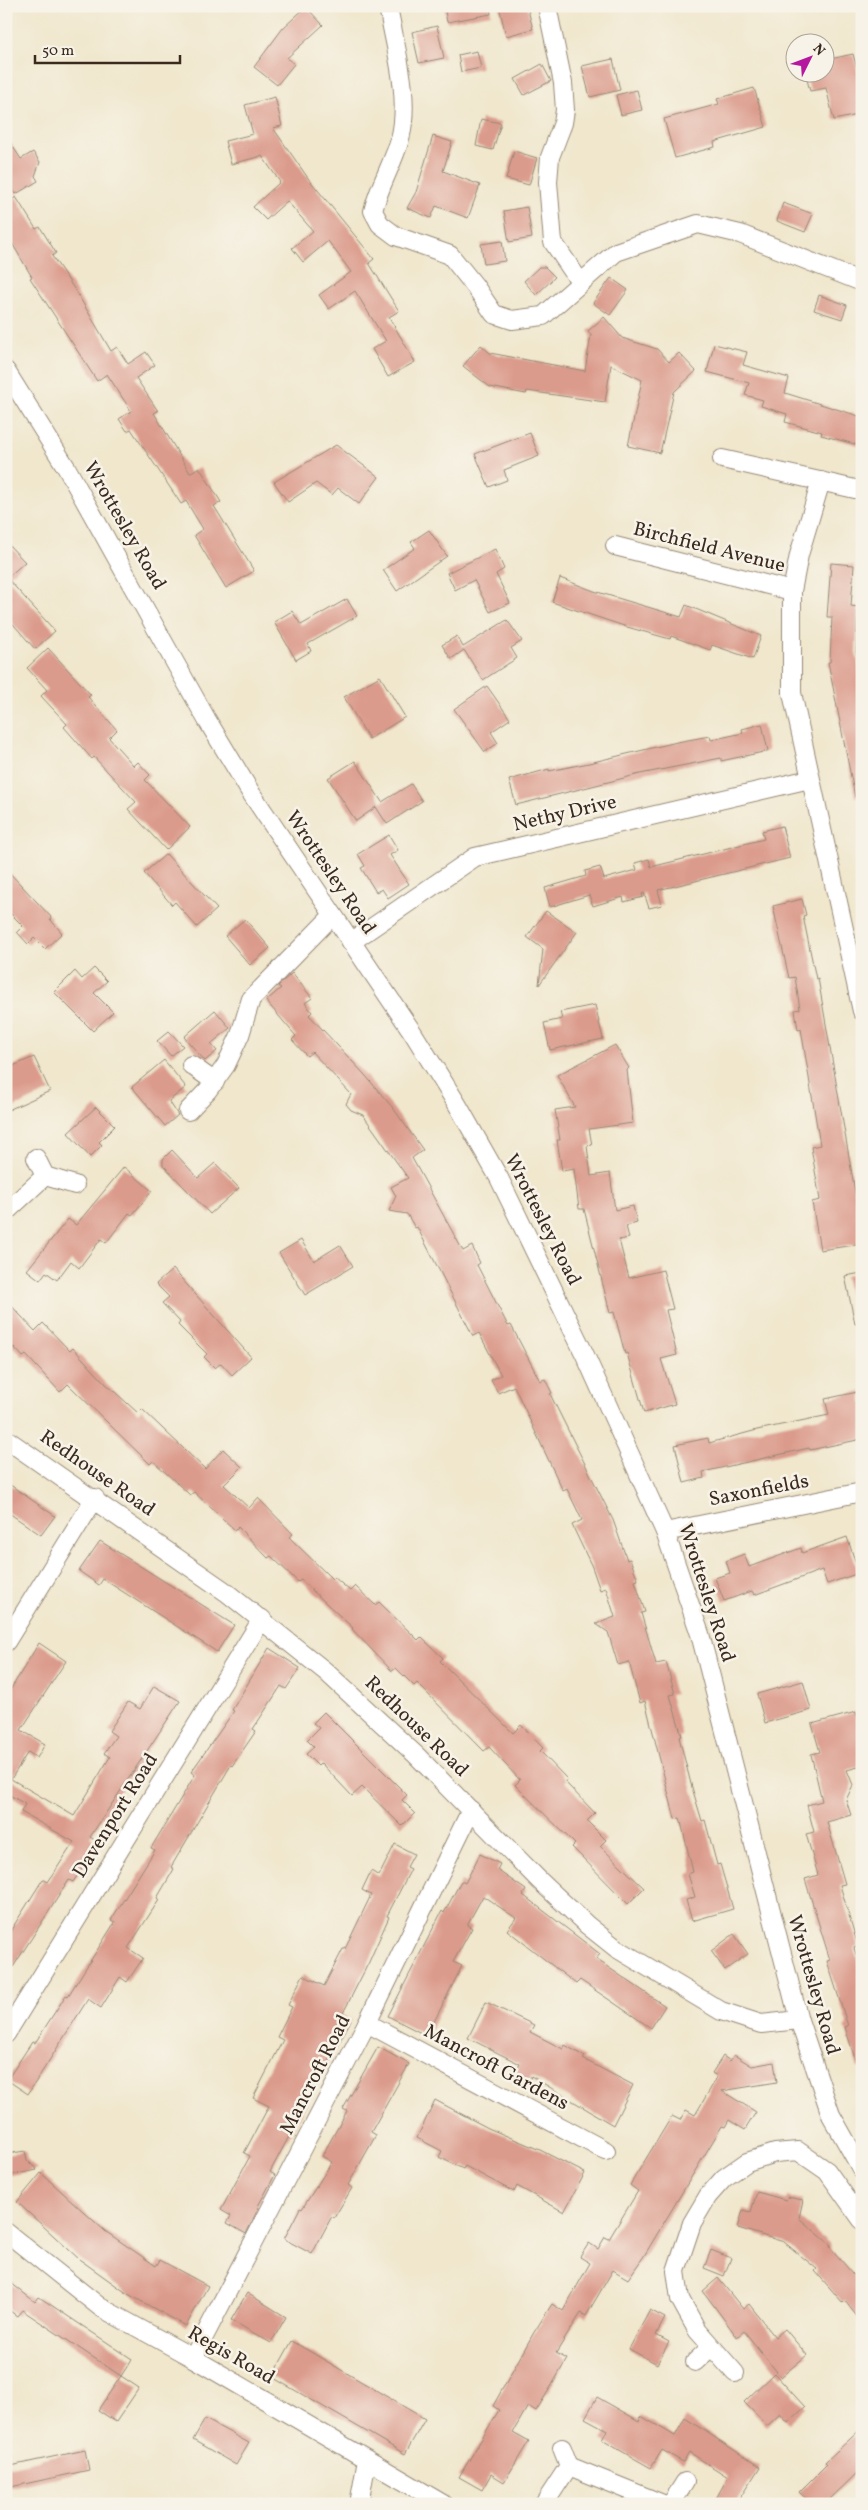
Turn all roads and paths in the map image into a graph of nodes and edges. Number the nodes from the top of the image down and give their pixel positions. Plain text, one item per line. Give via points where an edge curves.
1 (388, 6) edge
2 (547, 6) edge
3 (580, 282) junction
4 (862, 282) edge
5 (6, 370) edge
6 (722, 459) dead end
7 (821, 481) junction
8 (855, 489) dead end
9 (616, 546) dead end
10 (792, 591) junction
11 (810, 779) junction
12 (333, 915) junction
13 (351, 942) junction
14 (862, 1011) edge
15 (191, 1065) dead end
16 (215, 1082) junction
17 (188, 1111) dead end
18 (36, 1158) dead end
19 (45, 1176) junction
20 (75, 1185) dead end
21 (6, 1212) edge
22 (6, 1439) edge
23 (862, 1492) edge
24 (95, 1498) junction
25 (665, 1532) junction
26 (262, 1620) junction
27 (6, 1642) edge
28 (471, 1810) junction
29 (799, 2020) junction
30 (367, 2023) junction
31 (6, 2034) edge
32 (606, 2151) dead end
33 (862, 2170) edge
34 (862, 2220) edge
35 (6, 2232) edge
36 (712, 2347) junction
37 (193, 2358) junction
38 (695, 2362) dead end
39 (735, 2373) dead end
40 (562, 2448) dead end
41 (367, 2460) junction
42 (569, 2466) junction
43 (685, 2482) dead end
44 (359, 2504) edge
45 (443, 2504) edge
46 (544, 2504) edge
47 (663, 2504) edge
48 (671, 2504) edge

1 - 3 street via 404,105 400,140 377,191 373,211 380,224 396,236 450,255 494,314 512,320 543,316
2 - 3 street via 563,83 565,110 550,157 548,182 553,242
3 - 4 street via 616,252 698,224 740,234
5 - 12 street, Wrottesley Road via 128,575 206,720
6 - 7 street
7 - 8 street
7 - 10 street, Birchfield Avenue via 799,554
9 - 10 street, Birchfield Avenue
10 - 11 street, Birchfield Avenue via 792,693
11 - 13 street, Nethy Drive via 475,857
11 - 14 street, Birchfield Avenue
12 - 13 street, Wrottesley Road
12 - 16 street via 251,999 240,1035
13 - 25 street, Wrottesley Road via 414,1033 499,1178 585,1354
15 - 16 street
16 - 17 street
18 - 19 street
19 - 20 street
19 - 21 street
22 - 24 street, Redhouse Road
23 - 25 street, Saxonfields
24 - 26 street, Redhouse Road
24 - 27 street
25 - 29 street, Wrottesley Road via 700,1634
26 - 28 street, Redhouse Road via 372,1712
26 - 31 street, Davenport Road
28 - 29 street, Redhouse Road via 573,1912 624,1952 722,2011 762,2024
28 - 30 street, Mancroft Road
29 - 33 street, Wrottesley Road via 831,2115
30 - 32 street, Mancroft Gardens
30 - 37 street, Mancroft Road
34 - 36 street via 827,2171 798,2151 775,2153 747,2162 724,2178 708,2196 692,2223 676,2271 680,2299 696,2330
35 - 37 street, Regis Road via 100,2307
36 - 38 street
36 - 39 street
37 - 41 street, Regis Road
40 - 42 street
41 - 44 street
41 - 45 street, Regis Road
42 - 46 street
42 - 47 street
43 - 48 street

